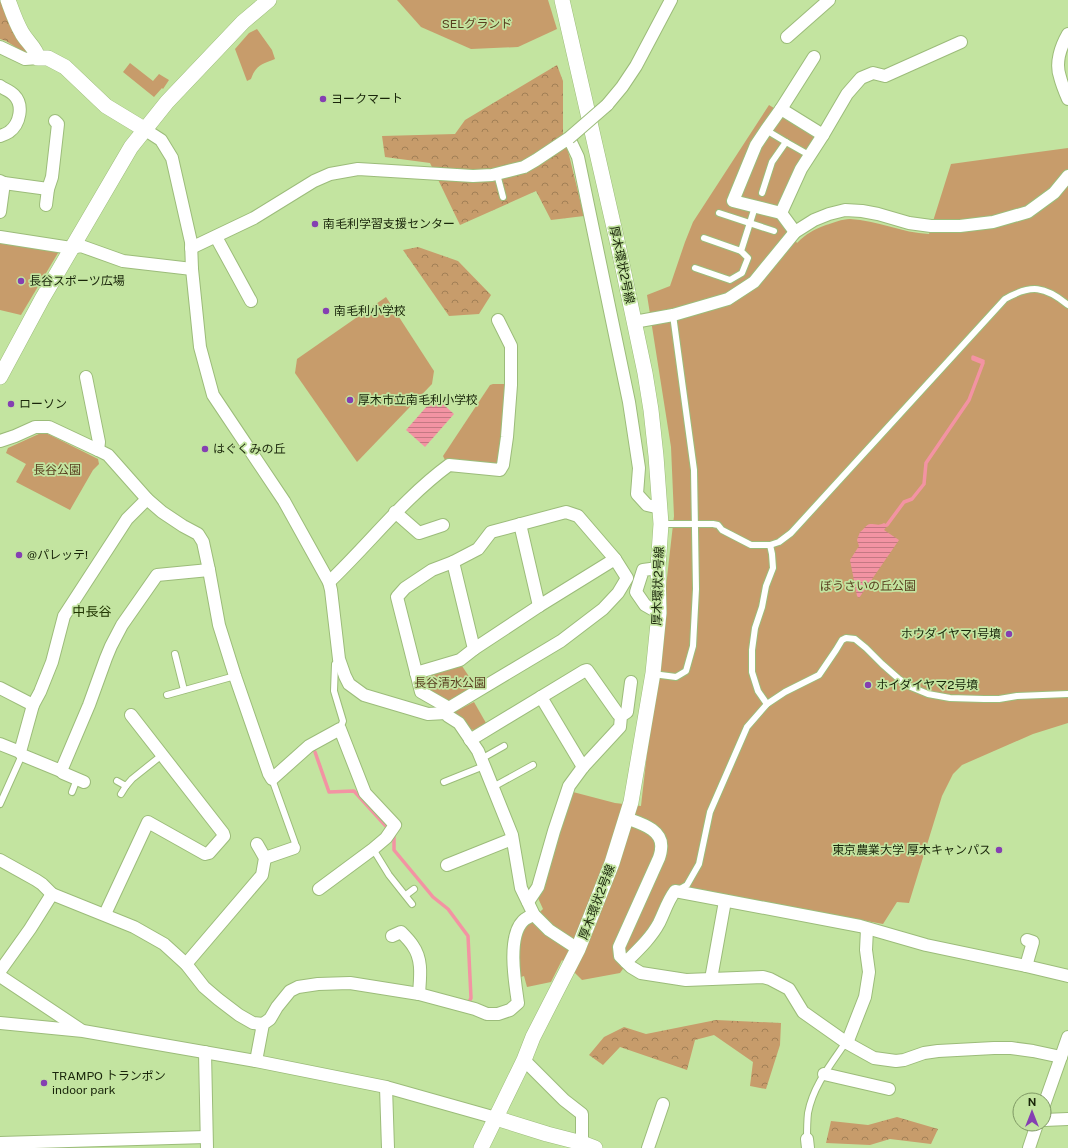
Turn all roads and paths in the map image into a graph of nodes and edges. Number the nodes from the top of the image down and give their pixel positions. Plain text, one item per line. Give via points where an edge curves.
1 (8, 0) edge
2 (269, 0) edge
3 (562, 0) edge
4 (671, 0) edge
5 (829, 0) edge
6 (1068, 34) edge
7 (787, 37) dead end
8 (961, 42) dead end
9 (0, 47) edge
10 (814, 57) dead end
11 (38, 58) junction
12 (0, 86) edge
13 (1068, 99) edge
14 (781, 109) junction
15 (55, 121) dead end
16 (144, 129) junction
17 (766, 130) junction
18 (823, 135) junction
19 (0, 136) edge
20 (569, 138) junction
21 (786, 142) junction
22 (809, 155) junction
23 (497, 174) junction
24 (1068, 176) edge
25 (2, 182) edge
26 (48, 189) junction
27 (762, 193) dead end
28 (503, 197) dead end
29 (46, 205) dead end
30 (755, 207) junction
31 (0, 212) edge
32 (719, 213) dead end
33 (781, 213) junction
34 (750, 223) junction
35 (774, 231) dead end
36 (795, 232) junction
37 (0, 237) edge
38 (216, 237) junction
39 (704, 238) dead end
40 (71, 248) junction
41 (191, 248) junction
42 (741, 251) junction
43 (695, 268) dead end
44 (192, 269) junction
45 (251, 301) dead end
46 (1068, 305) edge
47 (672, 315) junction
48 (498, 320) dead end
49 (634, 322) junction
50 (0, 376) edge
51 (88, 386) dead end
52 (0, 441) edge
53 (98, 450) junction
54 (147, 499) junction
55 (660, 508) junction
56 (395, 512) junction
57 (696, 523) junction
58 (520, 524) junction
59 (661, 524) junction
60 (443, 525) dead end
61 (770, 545) junction
62 (615, 559) junction
63 (453, 562) junction
64 (658, 568) junction
65 (209, 570) junction
66 (329, 582) junction
67 (540, 606) junction
68 (659, 613) junction
69 (474, 649) junction
70 (174, 654) dead end
71 (339, 659) junction
72 (416, 673) junction
73 (653, 674) junction
74 (235, 676) junction
75 (631, 682) dead end
76 (0, 688) edge
77 (184, 690) junction
78 (1068, 694) edge
79 (167, 695) dead end
80 (541, 697) junction
81 (768, 704) junction
82 (34, 705) junction
83 (447, 710) junction
84 (621, 716) junction
85 (133, 722) dead end
86 (340, 729) junction
87 (470, 740) junction
88 (0, 744) edge
89 (504, 746) dead end
90 (21, 753) junction
91 (162, 755) junction
92 (483, 763) junction
93 (533, 765) dead end
94 (583, 767) junction
95 (62, 771) junction
96 (272, 779) junction
97 (80, 780) joint
98 (117, 781) dead end
99 (444, 782) dead end
100 (126, 786) junction
101 (493, 787) junction
102 (72, 792) dead end
103 (121, 794) dead end
104 (0, 804) edge
105 (626, 818) junction
106 (512, 839) junction
107 (257, 844) dead end
108 (294, 848) joint
109 (373, 849) junction
110 (264, 858) junction
111 (452, 859) dead end
112 (0, 860) edge
113 (320, 888) dead end
114 (414, 888) dead end
115 (675, 891) junction
116 (52, 894) junction
117 (406, 895) junction
118 (725, 901) junction
119 (528, 902) junction
120 (412, 904) dead end
121 (105, 914) junction
122 (534, 914) junction
123 (867, 929) junction
124 (392, 936) dead end
125 (1033, 942) dead end
126 (578, 949) junction
127 (626, 962) junction
128 (186, 964) junction
129 (1026, 966) junction
130 (0, 971) edge
131 (0, 976) edge
132 (1068, 976) edge
133 (711, 979) junction
134 (419, 994) junction
135 (0, 1023) edge
136 (263, 1024) junction
137 (83, 1031) junction
138 (1068, 1037) edge
139 (846, 1042) junction
140 (205, 1052) junction
141 (1060, 1057) junction
142 (524, 1060) junction
143 (256, 1061) junction
144 (824, 1074) junction
145 (386, 1086) junction
146 (889, 1089) dead end
147 (1048, 1092) edge
148 (663, 1104) dead end
149 (496, 1118) junction
150 (1068, 1119) edge
151 (1052, 1120) edge
152 (1034, 1132) edge
153 (0, 1143) edge
154 (206, 1143) edge
155 (807, 1143) edge
156 (586, 1146) edge
157 (388, 1148) edge
158 (481, 1148) edge
159 (648, 1148) edge
160 (1029, 1148) edge

1 - 11 street via 23,35 37,52
2 - 16 street via 243,22 202,64
3 - 49 street, 厚木環状2号線
4 - 20 street, bridge via 622,87 607,105
5 - 7 street
6 - 13 street via 1063,43 1058,68
8 - 18 street via 885,76 873,73 861,78 847,94
9 - 11 street via 25,59
10 - 14 street
11 - 16 street via 48,58 66,67 106,106
12 - 19 street via 14,94 20,106 18,120 10,132
14 - 17 street
14 - 18 street
15 - 26 street via 58,124 52,177
16 - 40 street
16 - 41 street via 161,140 172,158
17 - 21 lane
17 - 30 street via 756,145 733,201
18 - 22 street
20 - 23 street via 524,167
20 - 55 street via 578,157 629,402 639,468 637,494 647,505
21 - 22 lane
21 - 27 lane via 772,162
22 - 33 street
23 - 28 lane
23 - 38 street via 473,176 358,169 330,174
24 - 36 street via 1054,193 1028,212 993,222 930,226 878,214 845,210 814,220
25 - 26 street
25 - 31 street
26 - 29 street
30 - 33 street
30 - 34 lane
32 - 34 lane
33 - 36 street
34 - 35 lane
34 - 42 lane
36 - 47 street via 754,282 728,299
37 - 40 street
38 - 41 street
38 - 45 street
39 - 42 lane
40 - 44 street via 81,246 124,261
40 - 50 street
41 - 44 street
42 - 43 lane via 748,258 742,273 730,280
44 - 66 street via 200,347 213,395 284,500
46 - 61 lane via 1049,292 1032,288 1016,292 1005,299 791,533
47 - 49 street
47 - 57 lane via 694,470
48 - 56 street via 511,346 509,408 503,465 500,470 449,464
49 - 55 street, 厚木環状2号線 via 651,410
51 - 53 street via 101,433
52 - 53 street via 35,427 49,427
53 - 54 street via 108,455
54 - 65 street via 162,512 198,534 203,542
54 - 82 street via 128,519 64,616 52,662
55 - 59 street, 厚木環状2号線
56 - 60 street via 419,533
56 - 66 street
57 - 59 lane
57 - 61 lane via 718,525 722,530 751,545
57 - 73 lane via 693,646 686,671 676,677
58 - 62 street via 566,512 578,516
58 - 63 street via 491,532 478,549
58 - 67 street
59 - 64 street, 厚木環状2号線
61 - 81 lane via 773,568 755,628 752,650 752,672 758,691
62 - 67 street
62 - 83 street via 627,578 618,593 603,609 561,641
63 - 69 street
63 - 72 street via 432,570 405,588 397,597
64 - 68 street, 厚木環状2号線
64 - 68 street via 643,570 636,592 645,605
65 - 74 street via 219,625
65 - 95 street via 157,575 144,603 106,645 106,658 94,707
66 - 71 street
67 - 69 street
68 - 73 street, 厚木環状2号線
69 - 72 street via 460,660
70 - 77 lane
71 - 83 street via 349,684 364,695 428,714
71 - 86 lane via 334,664 334,691 343,721
72 - 83 street via 421,692
73 - 105 street, 厚木環状2号線
74 - 77 lane
74 - 96 street
75 - 84 street via 627,712
76 - 82 street
77 - 79 lane
78 - 81 lane via 984,699 950,698 928,694 899,679 855,639 846,638 842,640 819,675 785,692
80 - 84 street via 587,670
80 - 87 street
80 - 94 street
81 - 115 lane via 748,727 710,812 699,864 687,885
82 - 90 street
83 - 87 street via 448,716 459,723
84 - 94 street via 620,727
85 - 91 street
86 - 96 street via 309,746
86 - 109 street via 365,793 395,825 386,838
87 - 92 street
88 - 90 street
89 - 92 lane
90 - 95 street
90 - 104 lane
91 - 100 lane via 132,778
91 - 121 street via 224,836 209,853 205,854 148,822
92 - 99 lane
92 - 101 street
93 - 101 lane
94 - 119 street via 569,786 538,887
95 - 97 street
96 - 108 lane via 295,843
97 - 102 lane
98 - 100 lane
100 - 103 lane
101 - 106 street
105 - 126 street, 厚木環状2号線 via 612,864
105 - 127 street via 650,827 660,838 662,847 619,947 620,956
106 - 111 street
106 - 119 street via 521,888
107 - 110 street
108 - 110 street
109 - 113 street
109 - 117 lane via 389,875
110 - 128 street via 262,875
112 - 116 street via 36,880
114 - 117 lane
115 - 118 street
115 - 127 street via 668,900 659,923
116 - 121 street
116 - 130 street via 35,913
117 - 120 lane
118 - 123 street
118 - 133 street
119 - 122 street
121 - 128 street via 164,944
122 - 126 street via 549,930
122 - 134 street via 523,921 516,932 513,951 518,1003 510,1010 487,1014
123 - 129 street via 926,945
123 - 139 street via 868,972 865,997
124 - 134 street via 401,932 414,947 420,961
125 - 129 street
126 - 142 street, 厚木環状2号線
127 - 133 street via 641,973 686,980
128 - 136 street via 204,987 223,1003 239,1015
129 - 132 street
131 - 137 street
133 - 139 street via 770,979 789,989 803,1012
134 - 136 street via 350,983 298,987 290,991 270,1019
135 - 137 street
136 - 143 street
137 - 140 street
138 - 141 street
139 - 141 street via 874,1058 896,1061 938,1051 994,1048 1033,1050
139 - 144 lane
140 - 143 street
140 - 154 street
141 - 147 street
142 - 149 street, 厚木環状2号線
142 - 156 street via 564,1100 582,1114
143 - 145 street
144 - 146 street
144 - 155 lane via 813,1096 808,1114
145 - 149 street
145 - 157 street
148 - 159 street
149 - 156 street
149 - 158 street, 厚木環状2号線
150 - 151 street
152 - 160 street
153 - 154 street

